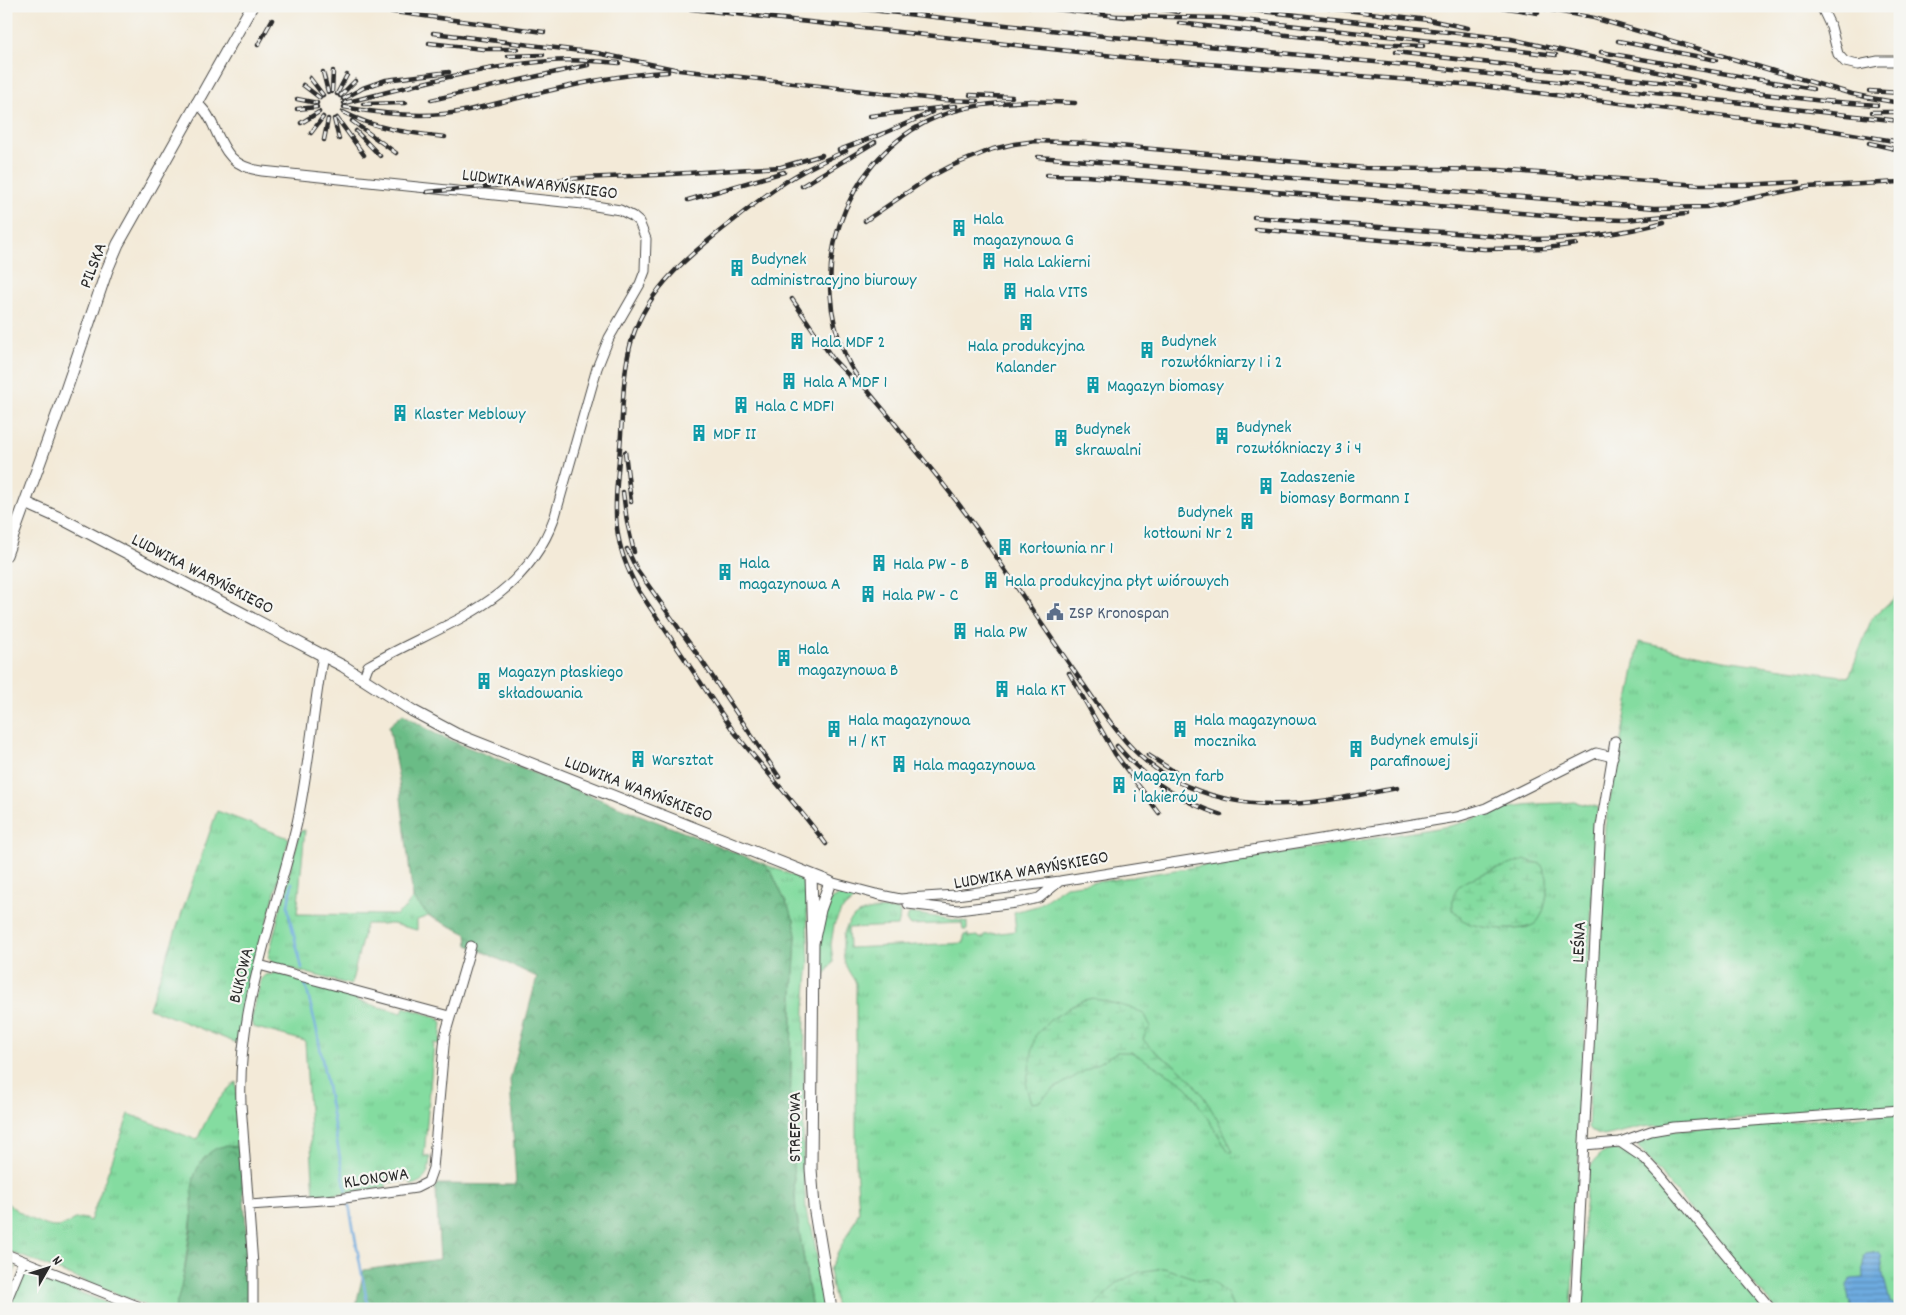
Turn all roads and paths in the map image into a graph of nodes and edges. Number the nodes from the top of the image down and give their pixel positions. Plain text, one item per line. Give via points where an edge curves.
1 (252, 6) edge
2 (1821, 6) edge
3 (1900, 61) edge
4 (196, 103) junction
5 (26, 503) junction
6 (6, 555) edge
7 (323, 655) junction
8 (364, 677) junction
9 (1615, 741) dead end
10 (1612, 757) junction
11 (811, 875) junction
12 (1060, 881) junction
13 (830, 882) junction
14 (905, 900) junction
15 (813, 943) junction
16 (471, 946) dead end
17 (259, 965) junction
18 (449, 1016) junction
19 (1900, 1110) edge
20 (1620, 1142) junction
21 (1584, 1145) junction
22 (249, 1205) junction
23 (6, 1254) edge
24 (23, 1260) junction
25 (6, 1302) edge
26 (145, 1309) edge
27 (252, 1309) edge
28 (831, 1309) edge
29 (1575, 1309) edge
30 (1771, 1309) edge

1 - 4 street, PILSKA
2 - 3 street via 1838,54 1845,62 1858,65
4 - 5 street, PILSKA via 118,244
4 - 8 street, LUDWIKA WARYŃSKIEGO via 204,107 229,156 244,167 612,208 632,216 644,234 645,271 599,362 555,516 536,555 494,599 368,666
5 - 6 street, PILSKA
5 - 7 street, LUDWIKA WARYŃSKIEGO
7 - 8 street, LUDWIKA WARYŃSKIEGO
7 - 17 street, BUKOWA via 300,808
8 - 11 street, LUDWIKA WARYŃSKIEGO via 413,711 456,734
9 - 10 street, LEŚNA
10 - 12 street, LUDWIKA WARYŃSKIEGO via 1596,753 1517,794 1457,817
10 - 21 street, LEŚNA via 1601,826
11 - 13 street, LUDWIKA WARYŃSKIEGO
11 - 15 street, STREFOWA
12 - 14 street, LUDWIKA WARYŃSKIEGO via 1031,884 1022,890 978,898
12 - 14 street via 1039,898 967,910
13 - 14 street, LUDWIKA WARYŃSKIEGO
13 - 15 street, STREFOWA
15 - 28 street, STREFOWA via 811,1170
16 - 18 street, KLONOWA
17 - 18 street
17 - 22 street, BUKOWA via 245,1026 240,1077
18 - 22 street, KLONOWA via 433,1168 428,1182 416,1188 338,1199
19 - 20 street via 1674,1127
20 - 21 street
20 - 30 street via 1661,1176
21 - 29 street, LEŚNA
22 - 27 street, BUKOWA
23 - 24 street
24 - 25 street
24 - 26 street

